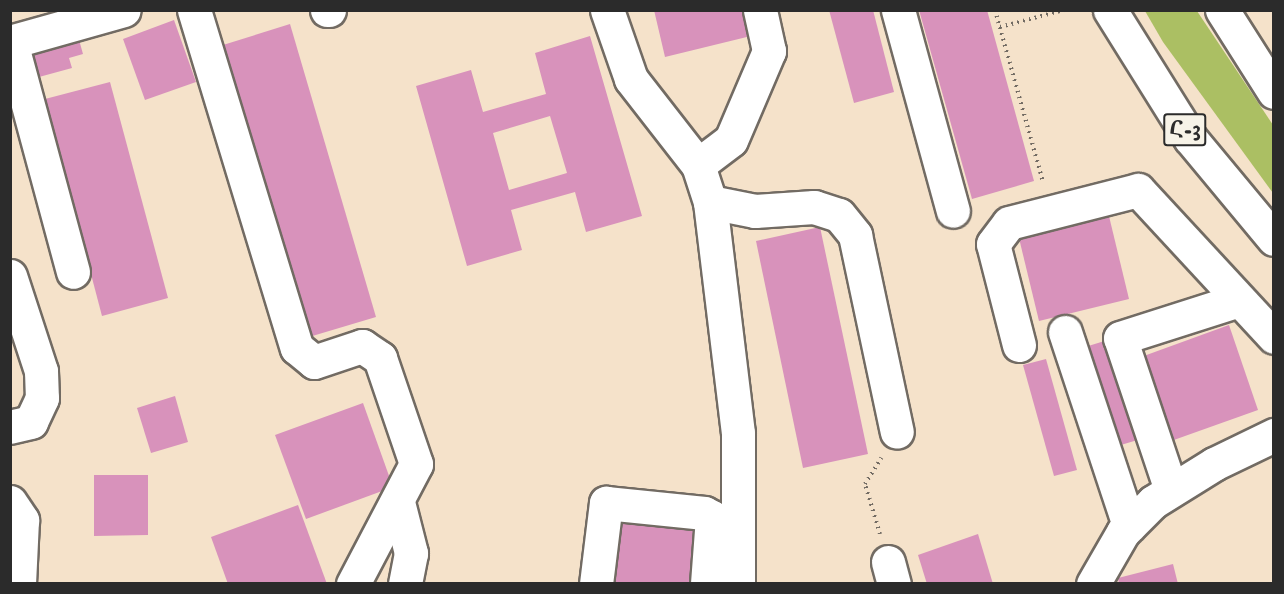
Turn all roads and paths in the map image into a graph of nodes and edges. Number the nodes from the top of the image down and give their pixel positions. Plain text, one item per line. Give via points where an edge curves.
1 (124, 10) edge
2 (194, 10) edge
3 (606, 10) edge
4 (760, 10) edge
5 (898, 10) edge
6 (995, 10) edge
7 (1064, 10) edge
8 (1110, 10) edge
9 (1222, 10) edge
10 (1000, 27) junction
11 (11, 42) edge
12 (1274, 92) edge
13 (698, 165) junction
14 (710, 202) junction
15 (953, 211) dead end
16 (1051, 212) junction
17 (1274, 238) edge
18 (73, 272) dead end
19 (10, 276) edge
20 (1239, 300) junction
21 (1065, 332) dead end
22 (1274, 337) edge
23 (1019, 345) dead end
24 (10, 427) edge
25 (897, 432) joint
26 (1274, 435) edge
27 (1171, 490) junction
28 (10, 502) edge
29 (399, 502) junction
30 (1129, 526) junction
31 (891, 573) edge
32 (19, 584) edge
33 (353, 584) edge
34 (405, 584) edge
35 (596, 584) edge
36 (707, 584) edge
37 (738, 584) edge
38 (1093, 584) edge

1 - 11 street
2 - 29 street via 297,348 314,362 362,346 380,358 416,464
3 - 13 street via 631,79
4 - 13 street via 769,51 731,140
5 - 15 street
6 - 10 path
7 - 10 path
8 - 17 street, Հ-3 via 1190,138
9 - 12 street
10 - 16 path
11 - 18 street
13 - 14 street
14 - 25 street via 755,211 814,207 839,215 855,235
14 - 37 street via 738,433
16 - 20 street via 1138,190
16 - 23 street via 1009,223 993,244
19 - 24 street via 41,371 42,398 32,422
20 - 22 street
20 - 27 street via 1120,338
21 - 30 street
25 - 31 path via 865,484
26 - 27 street
27 - 30 street
28 - 32 street via 22,520
29 - 33 street
29 - 34 street via 411,552
30 - 38 street via 1105,556
35 - 36 street via 606,503 712,517

